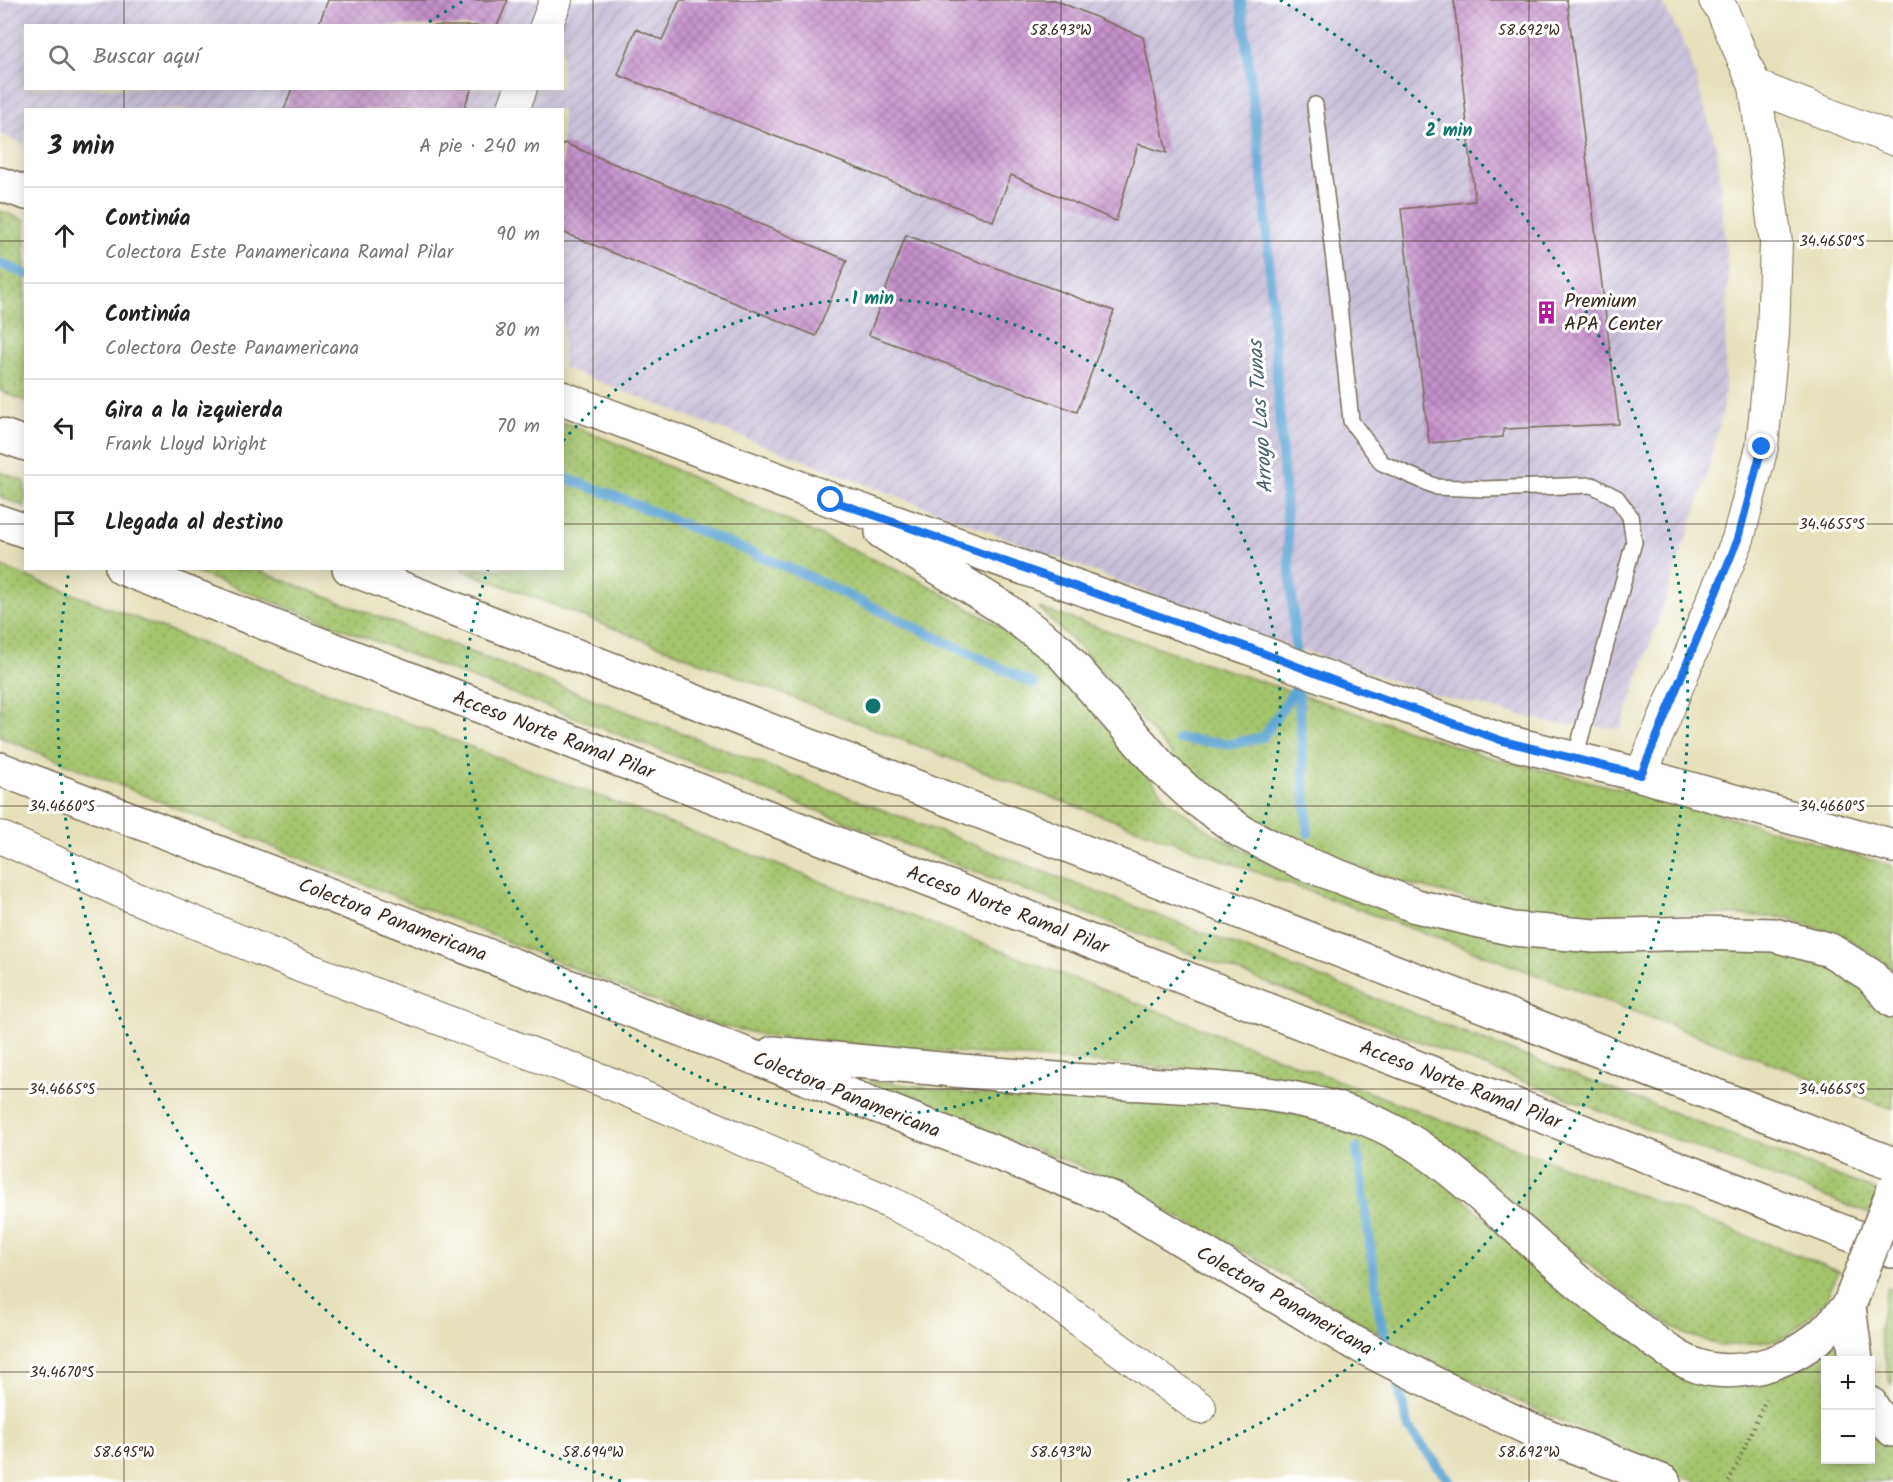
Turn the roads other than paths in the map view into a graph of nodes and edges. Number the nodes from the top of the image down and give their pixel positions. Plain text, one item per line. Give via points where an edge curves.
1 (556, 0) edge
2 (1715, 0) edge
3 (547, 24) edge
4 (1755, 86) junction
5 (520, 90) edge
6 (1315, 105) dead end
7 (514, 108) edge
8 (1893, 139) edge
9 (0, 184) edge
10 (24, 192) edge
11 (564, 399) edge
12 (0, 435) edge
13 (24, 443) edge
14 (831, 500) junction
15 (0, 522) edge
16 (24, 530) edge
17 (127, 570) edge
18 (354, 570) edge
19 (1575, 758) junction
20 (0, 769) edge
21 (1641, 775) junction
22 (0, 837) edge
23 (1893, 846) edge
24 (1893, 1001) edge
25 (735, 1050) junction
26 (1893, 1164) edge
27 (1893, 1191) edge
28 (1893, 1251) edge
29 (1851, 1301) junction
30 (1856, 1356) edge
31 (1200, 1408) dead end
32 (1874, 1410) edge
33 (1893, 1430) edge
34 (1664, 1482) edge

1 - 3 street
2 - 4 street
4 - 8 street
4 - 21 street via 1776,242 1773,334 1762,447 1738,539
5 - 7 street
6 - 19 lane via 1351,421 1382,462 1437,487 1592,485 1617,498 1630,516 1634,542
9 - 10 main road
11 - 14 main road
12 - 13 main road
14 - 19 main road via 1503,741
14 - 24 main road via 1003,608 1060,651 1161,767 1196,799 1242,832 1301,862 1416,906 1513,930 1595,936 1774,935 1830,950 1870,975
15 - 16 main road
17 - 28 main road, Acceso Norte Ramal Pilar
18 - 26 main road
19 - 21 main road
20 - 25 main road, Colectora Panamericana
21 - 23 main road
22 - 31 street via 300,966 612,1084 944,1228 1002,1264
25 - 29 main road via 1088,1081 1206,1087 1264,1094 1364,1118 1440,1162 1630,1324 1685,1361 1714,1370 1772,1364 1798,1351 1820,1336
25 - 34 main road, Colectora Panamericana via 1116,1200 1349,1340 1530,1429
27 - 29 main road, bridge
29 - 30 main road
32 - 33 main road

